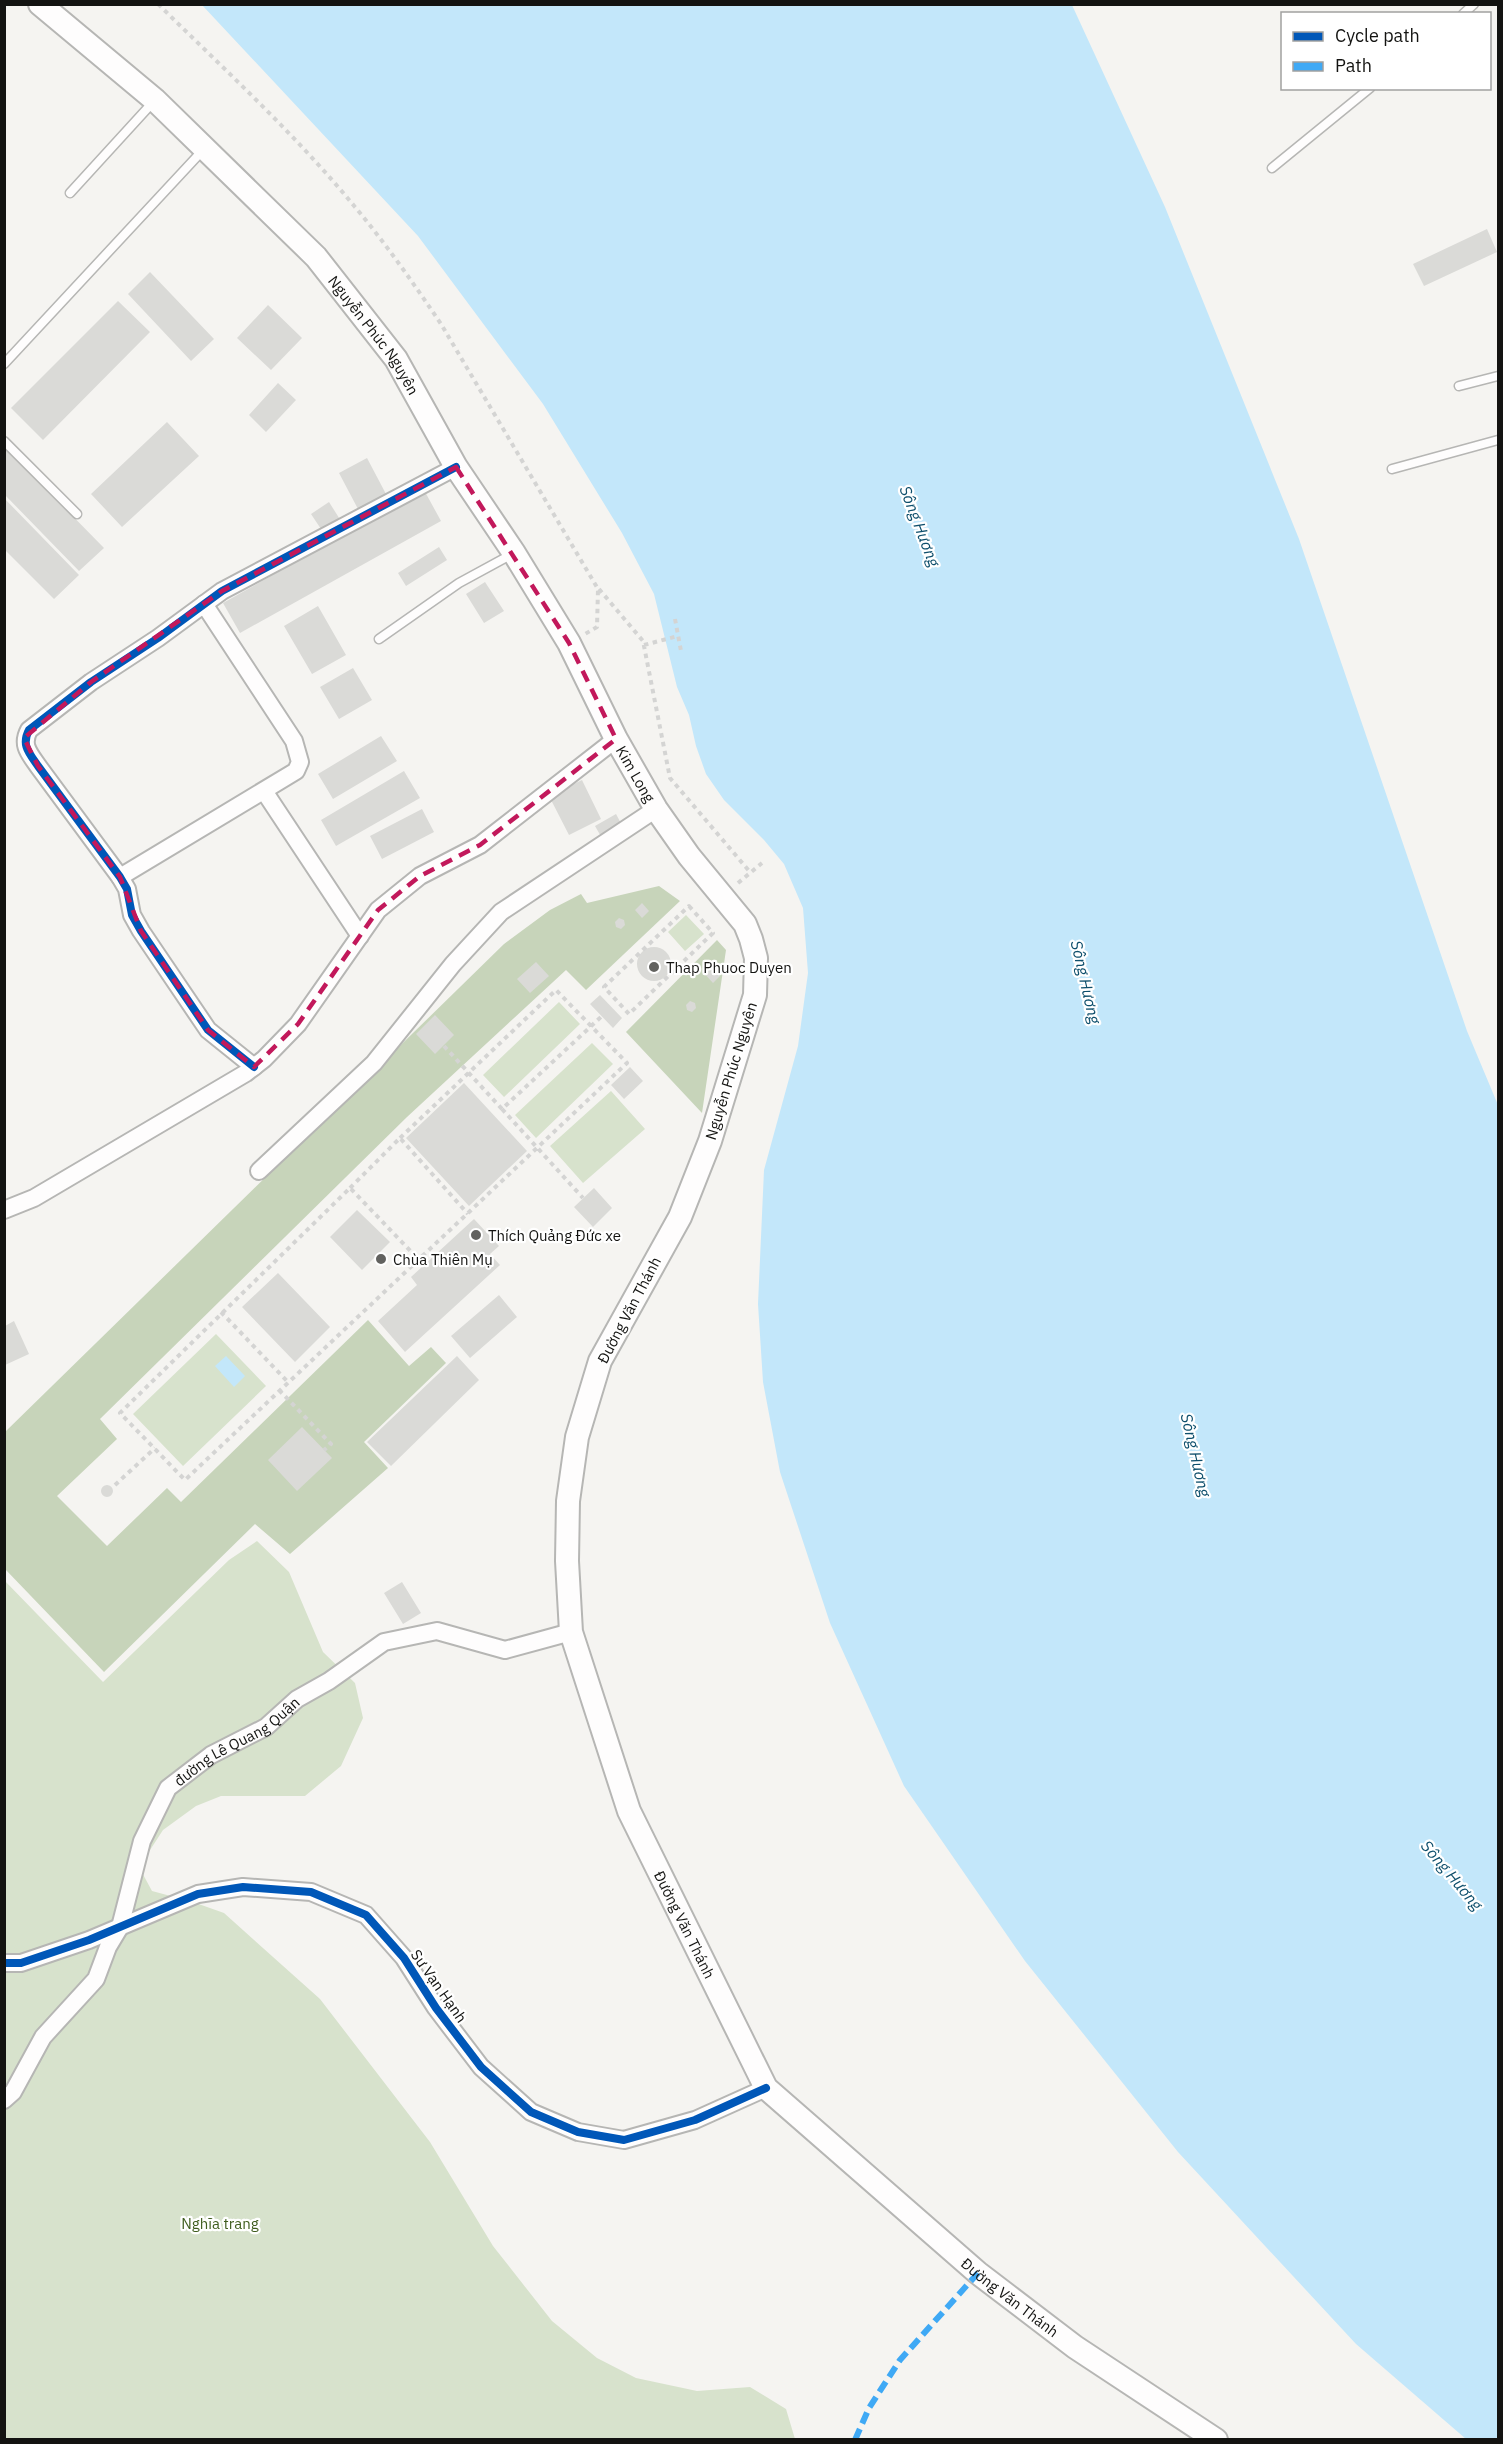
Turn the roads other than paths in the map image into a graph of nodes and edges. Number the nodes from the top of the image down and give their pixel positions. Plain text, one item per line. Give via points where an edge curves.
1 (40, 4) edge
2 (1368, 90) edge
3 (155, 100) junction
4 (204, 149) junction
5 (1272, 168) dead end
6 (70, 193) dead end
7 (4, 364) edge
8 (1498, 376) edge
9 (1459, 386) dead end
10 (1498, 440) edge
11 (4, 441) edge
12 (456, 467) junction
13 (1392, 469) dead end
14 (77, 514) dead end
15 (514, 553) junction
16 (204, 604) junction
17 (380, 639) dead end
18 (616, 739) junction
19 (264, 791) junction
20 (656, 809) junction
21 (120, 877) junction
22 (360, 936) junction
23 (254, 1067) junction
24 (259, 1171) dead end
25 (4, 1210) edge
26 (680, 1216) joint
27 (571, 1632) junction
28 (120, 1927) junction
29 (4, 1963) edge
30 (766, 2088) junction
31 (4, 2100) edge
32 (1216, 2439) edge

1 - 3 main road, Nguyễn Phúc Nguyên
2 - 5 lane
3 - 4 main road, Nguyễn Phúc Nguyên
3 - 6 lane
4 - 7 lane
4 - 12 main road, Nguyễn Phúc Nguyên via 316,257 396,359
8 - 9 lane
10 - 13 lane
11 - 14 lane
12 - 15 main road, Nguyễn Phúc Nguyên
12 - 16 street via 240,581
15 - 17 lane via 459,583
15 - 18 main road, Nguyễn Phúc Nguyên via 569,643
16 - 19 street via 299,753 296,771
16 - 21 street via 91,681 24,738 25,748
18 - 20 main road, Kim Long
18 - 22 street via 480,845 420,876 378,910
19 - 21 street
19 - 22 street
20 - 24 street via 501,912 453,964 374,1063
20 - 26 main road, Nguyễn Phúc Nguyên via 745,924 756,958 755,994 710,1141
21 - 23 street via 141,931 208,1030
22 - 23 street via 298,1023
23 - 25 street via 133,1142 34,1198
26 - 27 main road, Đường Văn Thánh via 600,1361 578,1437 568,1502
27 - 28 street, đường Lê Quang Quận via 505,1650 437,1631 384,1642 297,1699 266,1727 211,1755 168,1788 142,1841
27 - 30 main road, Đường Văn Thánh via 629,1811
28 - 29 street, Sư Vạn Hạnh via 21,1963
28 - 30 street, Sư Vạn Hạnh via 198,1894 243,1887 311,1892 366,1915 404,1958 481,2067 531,2112 578,2132 624,2140 695,2120
28 - 31 street, đường Lê Quang Quận via 96,1979 43,2037 13,2092
30 - 32 main road, Đường Văn Thánh via 978,2273 1076,2347

